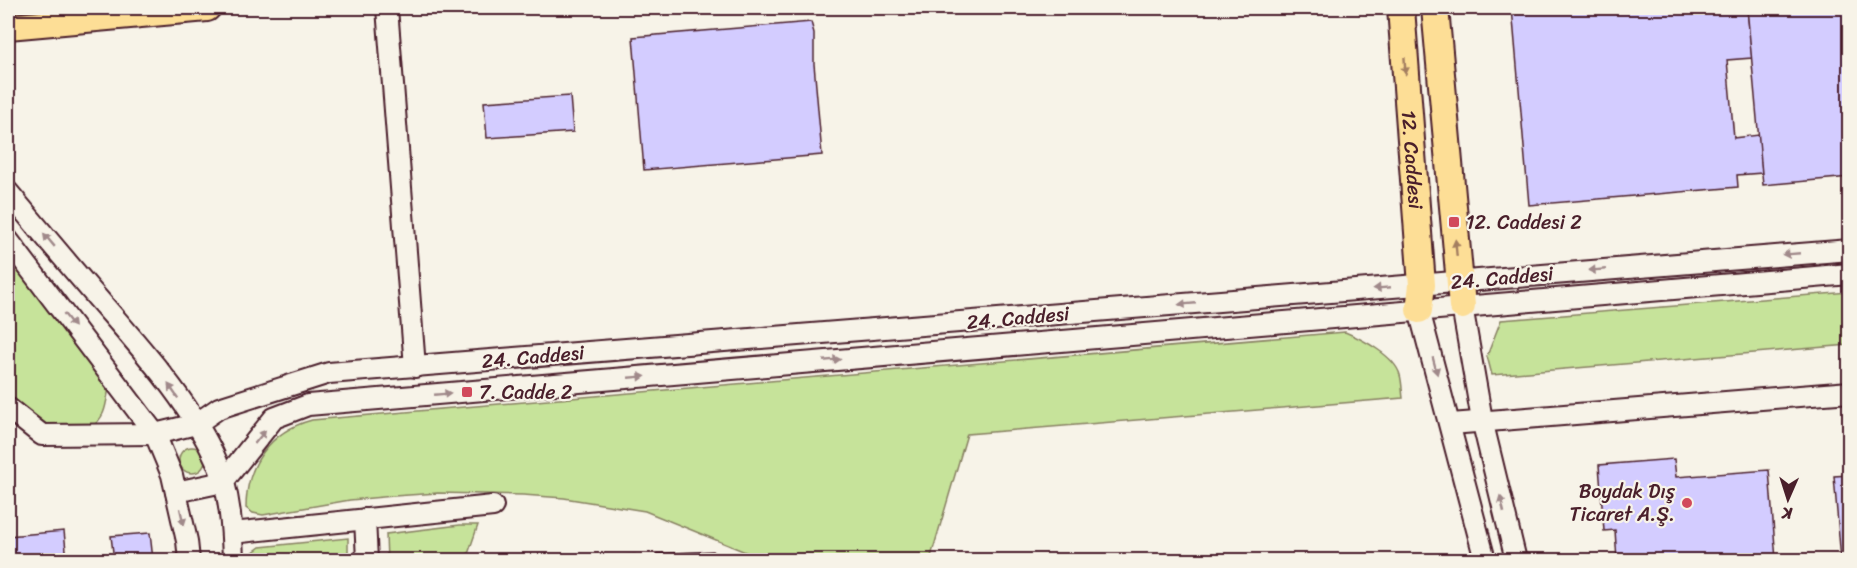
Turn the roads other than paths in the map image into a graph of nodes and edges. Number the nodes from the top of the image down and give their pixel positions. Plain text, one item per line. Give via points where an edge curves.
1 (207, 8) edge
2 (387, 8) edge
3 (1401, 8) edge
4 (1435, 8) edge
5 (9, 28) edge
6 (8, 192) edge
7 (8, 240) edge
8 (1850, 250) edge
9 (1850, 274) edge
10 (1461, 294) junction
11 (1421, 297) junction
12 (415, 367) junction
13 (1850, 392) edge
14 (8, 408) edge
15 (1482, 420) junction
16 (1450, 424) junction
17 (201, 432) junction
18 (155, 434) junction
19 (223, 482) junction
20 (174, 483) junction
21 (494, 506) dead end
22 (365, 519) junction
23 (232, 532) junction
24 (189, 561) edge
25 (233, 561) edge
26 (367, 561) edge
27 (1485, 561) edge
28 (1516, 561) edge

1 - 5 main road
2 - 12 street
3 -> 11 main road, 12. Caddesi
10 -> 4 main road, 12. Caddesi
17 -> 6 street via 139,346
7 -> 18 street
8 -> 10 street, 24. Caddesi
9 - 10 street, 24. Caddesi
10 - 11 street, 24. Caddesi
10 - 15 street
11 -> 12 street, 24. Caddesi
11 -> 16 street
19 -> 11 street, 24. Caddesi via 274,418 308,405
12 - 17 street, 24. Caddesi via 329,373 219,408
13 - 15 street
14 - 18 street, 24. Caddesi via 42,435
15 - 16 street
28 -> 15 street
16 - 27 street
17 - 18 street, 24. Caddesi
17 - 19 street
18 - 20 street
19 - 20 street
19 - 23 street
20 -> 24 street
21 - 22 street
22 - 23 street
22 - 26 street
23 - 25 street

